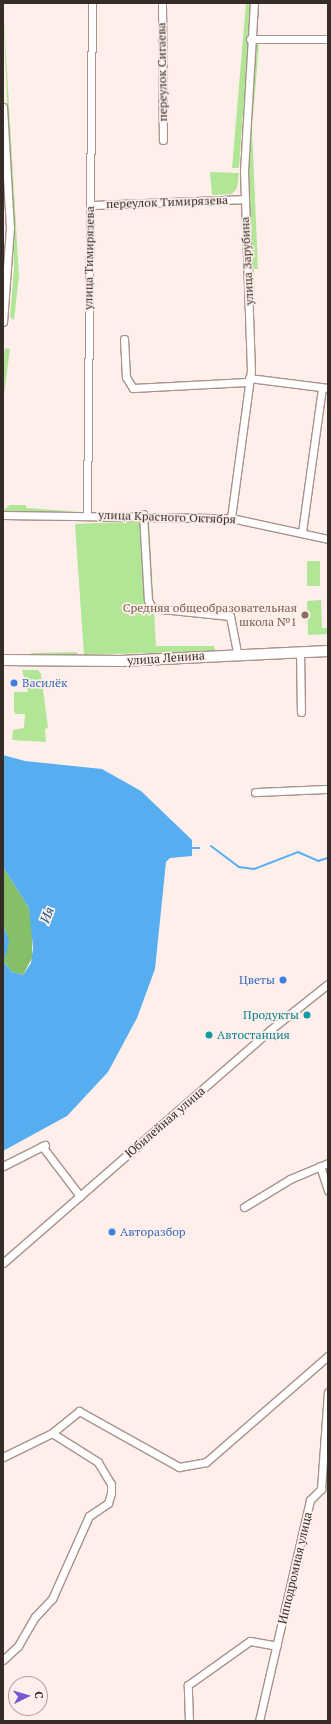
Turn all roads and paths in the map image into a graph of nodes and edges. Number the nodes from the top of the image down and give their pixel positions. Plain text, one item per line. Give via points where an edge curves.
1 (92, 3) edge
2 (162, 3) edge
3 (254, 3) edge
4 (328, 38) edge
5 (250, 40) junction
6 (3, 107) edge
7 (163, 140) dead end
8 (244, 199) junction
9 (90, 205) junction
10 (6, 227) edge
11 (3, 322) edge
12 (124, 339) dead end
13 (248, 380) junction
14 (325, 388) edge
15 (87, 514) junction
16 (143, 514) junction
17 (3, 515) edge
18 (231, 518) junction
19 (302, 532) junction
20 (328, 539) edge
21 (328, 650) edge
22 (300, 651) junction
23 (237, 653) junction
24 (3, 660) edge
25 (301, 712) dead end
26 (328, 789) edge
27 (255, 792) dead end
28 (328, 984) edge
29 (328, 1163) edge
30 (3, 1166) edge
31 (320, 1166) junction
32 (328, 1191) edge
33 (80, 1196) junction
34 (244, 1207) dead end
35 (3, 1263) edge
36 (328, 1356) edge
37 (328, 1392) edge
38 (52, 1433) junction
39 (3, 1458) edge
40 (277, 1646) junction
41 (3, 1660) edge
42 (189, 1721) edge
43 (259, 1721) edge

1 - 9 street, улица Тимирязева
2 - 7 street, переулок Сигаева
3 - 5 street, улица Зарубина
4 - 5 street
5 - 8 street, улица Зарубина
6 - 10 street
8 - 9 street, переулок Тимирязева
8 - 13 street, улица Зарубина via 250,312
9 - 15 street, улица Тимирязева
10 - 11 street
12 - 13 street via 126,377 133,388
13 - 14 street
13 - 18 street, улица Зарубина
14 - 19 street
15 - 16 street, улица Красного Октября
15 - 17 street, улица Красного Октября
16 - 18 street, улица Красного Октября
16 - 23 street via 148,600 152,608 230,616
18 - 19 street, улица Красного Октября
19 - 20 street, улица Красного Октября
21 - 22 main road, улица Ленина
22 - 23 main road, улица Ленина
22 - 25 street
23 - 24 main road, улица Ленина via 121,661
26 - 27 street
28 - 33 street, Юбилейная улица via 264,1035
29 - 31 street
30 - 33 street via 44,1146
31 - 32 street
31 - 34 street via 290,1179
33 - 35 street, Юбилейная улица
36 - 38 street via 206,1462 179,1467 79,1410
37 - 40 street, Ипподромная улица via 320,1489 310,1500
38 - 39 street
38 - 41 street via 98,1462 111,1484 111,1493 108,1503 89,1516 52,1599 18,1646
40 - 42 street via 250,1641 188,1686
40 - 43 street, Ипподромная улица

